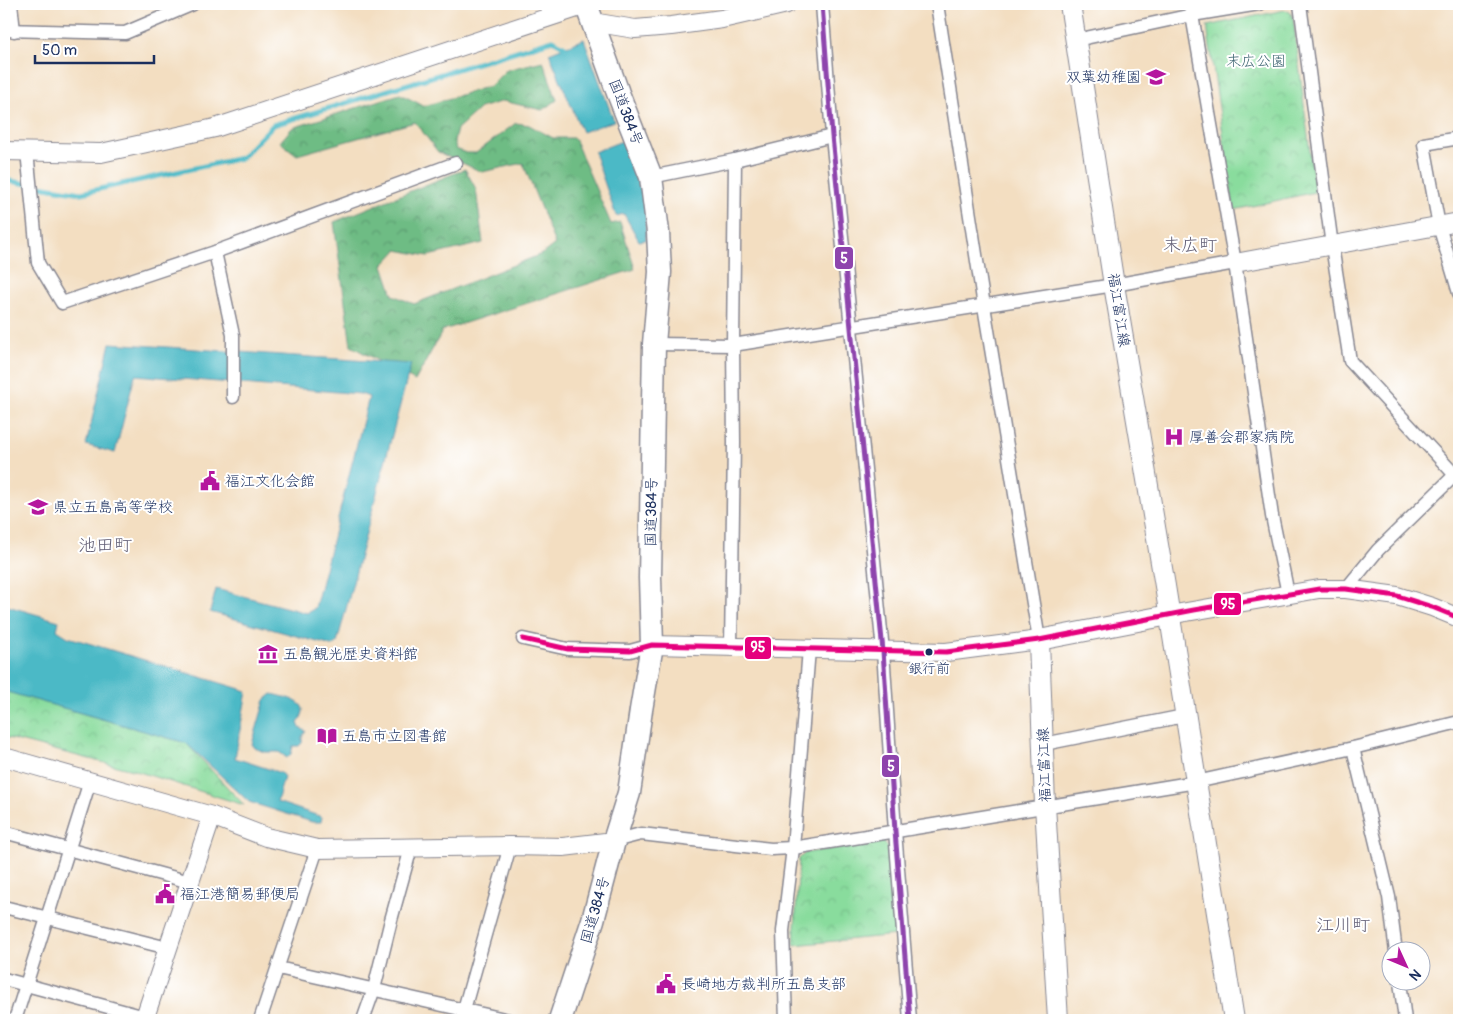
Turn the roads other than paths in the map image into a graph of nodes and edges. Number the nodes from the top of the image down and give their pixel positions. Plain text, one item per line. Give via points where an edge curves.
1 (11, 4) edge
2 (193, 4) edge
3 (787, 4) edge
4 (822, 4) edge
5 (936, 4) edge
6 (1070, 4) edge
7 (1259, 4) edge
8 (1300, 4) edge
9 (588, 10) edge
10 (1192, 15) junction
11 (9, 30) edge
12 (1076, 40) junction
13 (832, 136) junction
14 (1459, 138) edge
15 (27, 151) junction
16 (4, 152) edge
17 (735, 160) junction
18 (456, 163) dead end
19 (651, 178) junction
20 (1459, 222) edge
21 (1439, 226) junction
22 (1332, 246) junction
23 (215, 252) junction
24 (1234, 263) junction
25 (1114, 286) junction
26 (1459, 293) edge
27 (984, 306) junction
28 (852, 327) junction
29 (654, 344) junction
30 (733, 345) junction
31 (233, 396) dead end
32 (1457, 473) edge
33 (1346, 589) junction
34 (1288, 594) junction
35 (1168, 615) junction
36 (1459, 618) edge
37 (523, 639) dead end
38 (1040, 640) junction
39 (652, 645) junction
40 (731, 646) junction
41 (809, 649) junction
42 (883, 651) junction
43 (1184, 716) junction
44 (1459, 722) edge
45 (1044, 744) junction
46 (1354, 748) junction
47 (4, 758) edge
48 (90, 782) junction
49 (1196, 782) junction
50 (1045, 805) junction
51 (212, 816) junction
52 (895, 831) junction
53 (4, 832) edge
54 (614, 841) junction
55 (510, 846) junction
56 (411, 848) junction
57 (793, 848) junction
58 (68, 849) junction
59 (317, 849) junction
60 (190, 882) junction
61 (4, 906) edge
62 (47, 918) junction
63 (1395, 942) edge
64 (168, 948) junction
65 (278, 968) junction
66 (4, 979) edge
67 (26, 985) junction
68 (374, 989) junction
69 (1401, 992) edge
70 (463, 1015) edge
71 (144, 1019) edge
72 (15, 1020) edge
73 (260, 1020) edge
74 (363, 1020) edge
75 (509, 1020) edge
76 (560, 1020) edge
77 (786, 1020) edge
78 (910, 1020) edge
79 (1058, 1020) edge
80 (1234, 1020) edge
81 (1405, 1020) edge

1 - 11 street
2 - 11 street via 125,33
3 - 9 street via 722,19 635,29
4 - 13 street
5 - 27 street
6 - 12 main road, 福江富江線
7 - 10 street
8 - 22 street
9 - 15 street via 215,128 101,153
9 - 19 highway, 国道384号
10 - 12 street
10 - 24 street
12 - 25 main road, 福江富江線
13 - 17 street
13 - 28 street
14 - 21 street via 1424,144
15 - 16 street
15 - 23 street via 38,262 62,303
17 - 19 street
17 - 30 street
18 - 23 street
19 - 29 highway, 国道384号 via 660,272
20 - 21 street
21 - 22 street
21 - 26 street
22 - 24 street
22 - 32 street via 1350,361
23 - 31 street via 233,335
24 - 25 street
24 - 34 street via 1272,516
25 - 27 street
25 - 35 main road, 福江富江線
27 - 28 street
27 - 38 street
28 - 30 street
28 - 42 street
29 - 30 street
29 - 39 highway, 国道384号
30 - 40 street
32 - 33 street via 1378,550
33 - 34 street
33 - 36 street via 1397,596
34 - 35 street
35 - 38 main road
35 - 43 main road, 福江富江線
37 - 39 street via 568,649 630,651
38 - 42 street via 946,652
38 - 45 main road, 福江富江線
39 - 40 street
39 - 54 highway, 国道384号 via 629,793
40 - 41 street
41 - 42 street
41 - 57 street
42 - 52 street
43 - 45 street
43 - 49 main road, 福江富江線
44 - 46 street
45 - 50 main road, 福江富江線
46 - 49 street
46 - 63 street via 1389,897
47 - 48 street
48 - 51 street
48 - 58 street
49 - 50 street
49 - 80 main road, 福江富江線
50 - 52 street
50 - 79 main road, 福江富江線
51 - 59 street via 266,837
51 - 60 street
52 - 57 street
52 - 78 street
53 - 58 street
54 - 55 street via 563,847
54 - 57 street via 641,834 771,849
54 - 76 highway, 国道384号 via 593,920
55 - 56 street
55 - 70 street
56 - 59 street
56 - 68 street
57 - 77 street via 783,931
58 - 60 street
58 - 62 street
59 - 65 street
60 - 64 street
61 - 62 street
62 - 64 street
62 - 67 street
64 - 71 street
65 - 68 street
65 - 73 street
66 - 67 street
67 - 71 street
67 - 72 street
68 - 70 street
68 - 74 street
69 - 81 street
70 - 75 street

